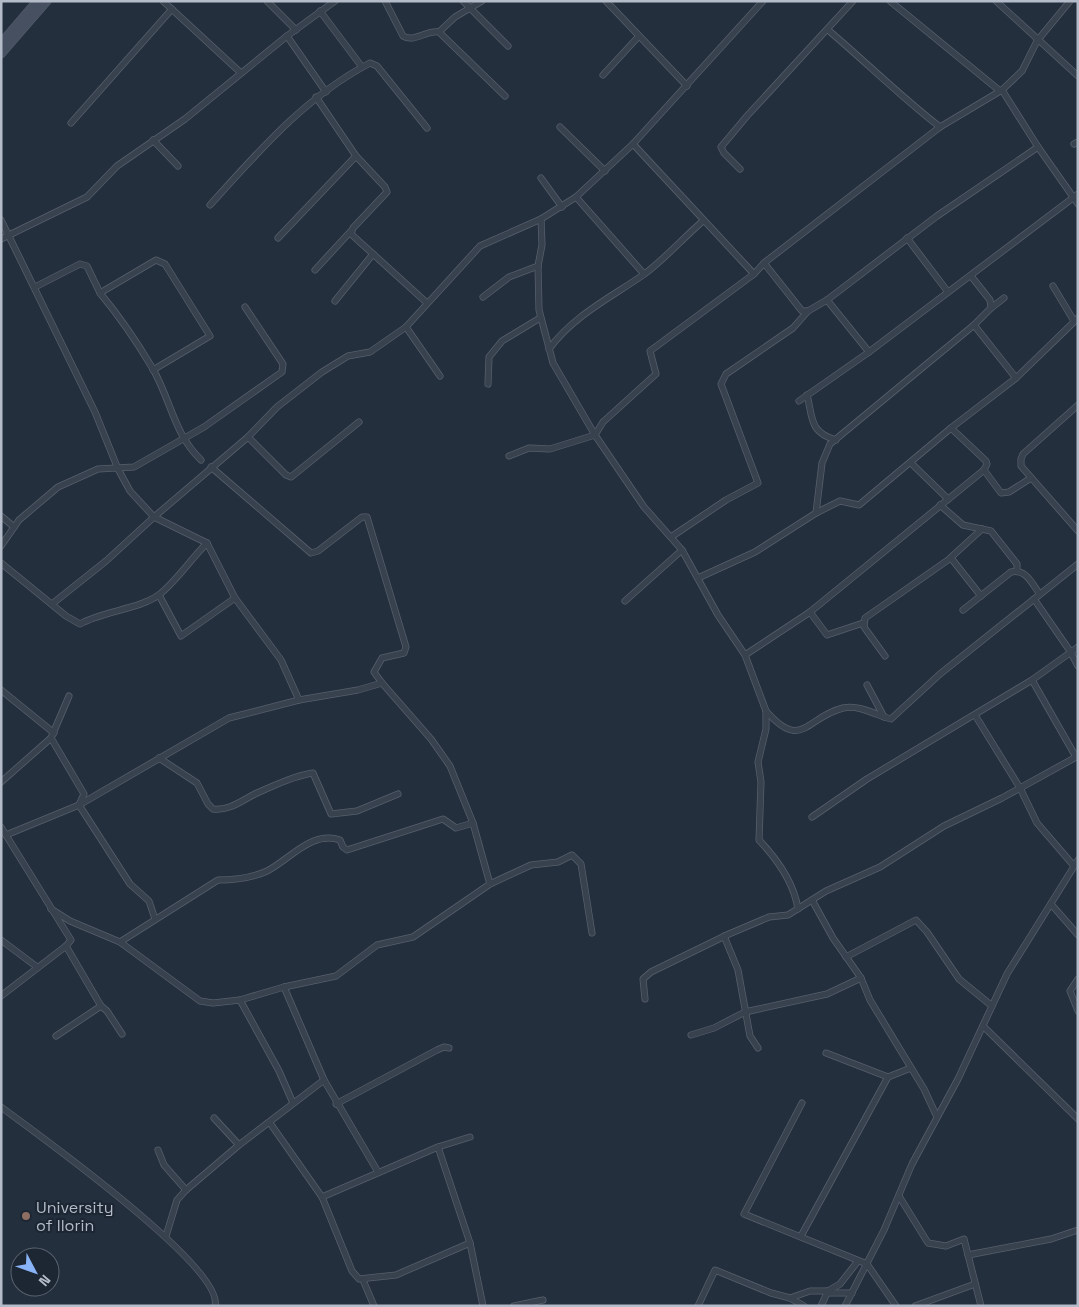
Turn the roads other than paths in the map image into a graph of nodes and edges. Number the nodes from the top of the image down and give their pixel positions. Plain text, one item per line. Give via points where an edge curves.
1 (37, 1) edge
2 (47, 1) edge
3 (163, 1) edge
4 (267, 1) edge
5 (335, 1) edge
6 (385, 1) edge
7 (463, 1) edge
8 (482, 1) edge
9 (606, 1) edge
10 (763, 1) edge
11 (853, 1) edge
12 (890, 1) edge
13 (996, 1) edge
14 (1070, 1) edge
15 (172, 9) junction
16 (468, 9) junction
17 (320, 11) junction
18 (296, 30) junction
19 (828, 30) junction
20 (439, 32) junction
21 (287, 36) junction
22 (640, 36) junction
23 (1037, 41) junction
24 (1, 43) edge
25 (508, 46) dead end
26 (1, 54) edge
27 (362, 67) junction
28 (241, 74) junction
29 (603, 75) dead end
30 (1078, 76) edge
31 (686, 86) junction
32 (1001, 91) junction
33 (326, 92) junction
34 (505, 96) dead end
35 (316, 98) junction
36 (71, 123) dead end
37 (560, 126) dead end
38 (940, 127) junction
39 (427, 128) dead end
40 (153, 140) junction
41 (633, 144) junction
42 (1038, 147) junction
43 (356, 156) junction
44 (178, 166) dead end
45 (740, 169) dead end
46 (605, 171) junction
47 (541, 178) dead end
48 (1076, 196) edge
49 (576, 197) junction
50 (1078, 204) edge
51 (210, 205) dead end
52 (562, 208) junction
53 (542, 219) junction
54 (1, 220) edge
55 (703, 220) junction
56 (350, 232) junction
57 (9, 235) junction
58 (278, 238) dead end
59 (907, 238) junction
60 (1, 239) edge
61 (373, 254) junction
62 (764, 262) junction
63 (538, 266) junction
64 (315, 270) dead end
65 (644, 274) junction
66 (754, 274) junction
67 (971, 276) junction
68 (1054, 286) dead end
69 (35, 287) junction
70 (948, 292) junction
71 (100, 293) junction
72 (483, 297) dead end
73 (1004, 298) dead end
74 (827, 300) junction
75 (335, 301) dead end
76 (427, 303) junction
77 (245, 307) dead end
78 (991, 308) junction
79 (808, 311) junction
80 (540, 318) junction
81 (1076, 319) edge
82 (974, 325) junction
83 (406, 327) junction
84 (549, 349) junction
85 (868, 352) junction
86 (153, 370) junction
87 (440, 376) dead end
88 (1016, 378) junction
89 (488, 384) dead end
90 (807, 395) junction
91 (799, 401) dead end
92 (1078, 405) edge
93 (359, 422) dead end
94 (952, 428) junction
95 (595, 435) junction
96 (248, 437) junction
97 (182, 438) junction
98 (836, 440) junction
99 (509, 456) dead end
100 (201, 460) dead end
101 (912, 462) junction
102 (212, 467) junction
103 (118, 469) junction
104 (984, 470) junction
105 (1031, 478) junction
106 (948, 499) junction
107 (940, 505) junction
108 (816, 513) junction
109 (1, 516) edge
110 (154, 517) junction
111 (14, 526) junction
112 (982, 529) junction
113 (1078, 531) edge
114 (671, 537) junction
115 (207, 543) junction
116 (1, 546) edge
117 (682, 550) junction
118 (951, 558) junction
119 (1, 563) edge
120 (1078, 564) edge
121 (1018, 571) junction
122 (698, 578) junction
123 (1039, 593) junction
124 (159, 595) junction
125 (981, 596) junction
126 (235, 598) junction
127 (1034, 599) junction
128 (625, 601) dead end
129 (52, 604) junction
130 (963, 610) dead end
131 (810, 612) junction
132 (863, 622) junction
133 (1078, 647) edge
134 (1070, 651) junction
135 (745, 655) junction
136 (884, 656) dead end
137 (1078, 666) edge
138 (1032, 680) junction
139 (382, 683) junction
140 (866, 685) dead end
141 (1, 690) edge
142 (69, 696) dead end
143 (300, 700) junction
144 (766, 711) junction
145 (975, 715) junction
146 (884, 717) junction
147 (52, 735) junction
148 (1077, 756) edge
149 (159, 758) junction
150 (1, 782) edge
151 (1020, 788) junction
152 (398, 794) dead end
153 (79, 805) junction
154 (812, 817) dead end
155 (473, 823) junction
156 (3, 831) edge
157 (1076, 863) edge
158 (490, 884) junction
159 (812, 900) junction
160 (1052, 904) junction
161 (51, 909) junction
162 (798, 909) junction
163 (155, 919) junction
164 (592, 933) dead end
165 (1078, 935) edge
166 (724, 936) junction
167 (1, 940) edge
168 (120, 942) junction
169 (66, 946) junction
170 (846, 956) junction
171 (37, 967) junction
172 (861, 978) junction
173 (1078, 979) edge
174 (284, 987) junction
175 (1, 996) edge
176 (645, 999) dead end
177 (240, 1000) junction
178 (101, 1006) junction
179 (992, 1006) junction
180 (1078, 1011) edge
181 (745, 1012) junction
182 (983, 1026) junction
183 (122, 1034) dead end
184 (691, 1035) dead end
185 (56, 1036) dead end
186 (449, 1048) dead end
187 (758, 1048) dead end
188 (826, 1053) dead end
189 (911, 1068) junction
190 (888, 1077) junction
191 (324, 1080) junction
192 (293, 1103) junction
193 (802, 1103) dead end
194 (336, 1104) junction
195 (1, 1107) edge
196 (937, 1117) junction
197 (214, 1118) dead end
198 (1078, 1118) edge
199 (270, 1124) junction
200 (470, 1137) dead end
201 (239, 1145) junction
202 (438, 1147) junction
203 (158, 1150) dead end
204 (378, 1172) junction
205 (186, 1190) junction
206 (900, 1196) junction
207 (322, 1197) junction
208 (1078, 1230) edge
209 (166, 1236) junction
210 (801, 1236) junction
211 (470, 1243) junction
212 (968, 1255) junction
213 (858, 1261) junction
214 (867, 1264) junction
215 (363, 1280) junction
216 (975, 1284) junction
217 (828, 1292) junction
218 (852, 1293) junction
219 (790, 1298) junction
220 (543, 1300) dead end
221 (215, 1306) edge
222 (374, 1306) edge
223 (483, 1306) edge
224 (514, 1306) edge
225 (698, 1306) edge
226 (804, 1306) edge
227 (822, 1306) edge
228 (845, 1306) edge
229 (896, 1306) edge
230 (915, 1306) edge
231 (981, 1306) edge

1 - 24 street
2 - 26 street
3 - 15 street
4 - 18 street
5 - 17 street
6 - 20 street via 408,39 425,32
7 - 16 street
8 - 16 street
9 - 22 street
10 - 31 street
11 - 19 street
12 - 32 street
13 - 23 street
14 - 23 street
15 - 28 street
15 - 36 street
16 - 20 street
16 - 25 street
17 - 18 street
17 - 27 street
18 - 21 street
19 - 38 street
19 - 45 street via 721,147
20 - 34 street
21 - 28 street
21 - 33 street
22 - 29 street
22 - 31 street
23 - 30 street
23 - 32 street via 1022,71
27 - 33 street
27 - 39 street via 370,63 377,66
28 - 40 street
31 - 41 street
32 - 38 street
32 - 42 street
33 - 35 street
35 - 43 street
35 - 51 street via 276,133
37 - 46 street
38 - 62 street
40 - 44 street
40 - 57 street via 117,166 86,197
41 - 46 street
41 - 55 street
42 - 48 street
42 - 59 street
43 - 56 street via 387,192
43 - 58 street
46 - 49 street
47 - 52 street
48 - 50 street
48 - 67 street
49 - 52 street
49 - 65 street
52 - 53 street
53 - 63 street
53 - 76 street via 480,246
54 - 57 street
55 - 65 street
55 - 66 street
56 - 61 street
56 - 64 street
57 - 60 street
57 - 69 street
59 - 70 street
59 - 74 street
61 - 75 street
61 - 76 street
62 - 66 street
62 - 79 street via 802,311
63 - 72 street via 509,277
63 - 80 street
65 - 84 street via 585,313
66 - 95 street via 650,350 656,374 603,422
67 - 70 street
67 - 78 street via 990,300
68 - 81 street
69 - 71 street via 80,264 87,266
69 - 103 street via 95,412
70 - 85 street
71 - 86 street via 124,322
71 - 86 street via 156,260 168,268 210,336
73 - 78 street
74 - 79 street
74 - 85 street
76 - 83 street
77 - 97 street via 284,368 215,420
78 - 82 street
79 - 114 street via 793,328 726,374 720,384 758,483
80 - 84 street
80 - 89 street via 502,341 489,356
81 - 88 street
82 - 88 street
82 - 98 street
83 - 87 street
83 - 96 street via 370,352 348,356 322,372 277,407
84 - 95 street via 573,401
85 - 90 street
86 - 97 street
88 - 94 street
90 - 91 street
90 - 98 street via 812,423 821,434
92 - 105 street via 1023,454 1020,459 1022,466
93 - 96 street via 291,477
94 - 101 street
94 - 104 street via 986,461
95 - 99 street via 550,449 529,448
95 - 114 street via 644,507
96 - 102 street
97 - 100 street
97 - 103 street via 134,467
98 - 108 street via 830,444 822,464
101 - 106 street
101 - 108 street via 859,505 840,501
102 - 110 street
102 - 139 street via 310,553 318,552 362,517 367,517 406,647 404,653 382,658 374,672
103 - 110 street via 130,491
103 - 111 street via 98,469 58,487
104 - 105 street via 1001,492 1009,492
104 - 106 street
105 - 113 street
106 - 107 street
107 - 112 street via 963,525
107 - 131 street
108 - 122 street via 755,552
109 - 111 street
110 - 115 street
110 - 129 street
111 - 116 street
112 - 118 street
112 - 121 street via 991,531 1017,564
114 - 117 street
115 - 124 street
115 - 126 street
117 - 122 street
117 - 128 street
118 - 125 street
118 - 132 street
119 - 129 street
120 - 123 street
121 - 123 street via 1024,573
121 - 125 street via 1011,572
122 - 135 street
123 - 127 street
124 - 126 street via 181,636
124 - 129 street via 80,624
125 - 130 street
126 - 143 street via 281,660
127 - 134 street
127 - 146 street via 940,674 899,713 891,719
131 - 132 street via 827,634
131 - 135 street
132 - 136 street
133 - 134 street
134 - 137 street
134 - 138 street
135 - 144 street
138 - 145 street
138 - 148 street
139 - 143 street
139 - 155 street via 450,766
140 - 146 street
141 - 147 street
142 - 147 street
143 - 149 street via 229,718
144 - 146 street via 779,725 798,731 843,708 863,709
144 - 162 street via 766,728 758,762 758,840 774,856 796,898
145 - 151 street
145 - 154 street via 875,774
147 - 150 street
147 - 153 street via 84,794
148 - 151 street
149 - 152 street via 197,783 213,809 226,809 256,793 313,773 331,814 357,811
149 - 153 street
151 - 157 street via 1037,824
151 - 159 street via 944,826 880,867
153 - 156 street
153 - 163 street via 130,884 149,901
155 - 158 street
155 - 163 street via 456,828 443,819 348,850 340,840 333,838 306,844 267,871 236,880 218,880
156 - 161 street
157 - 160 street
158 - 164 street via 531,865 558,862 572,856 580,864
158 - 174 street via 413,936 377,945 336,976
159 - 162 street
159 - 170 street
160 - 165 street
160 - 179 street via 1007,974
161 - 168 street via 70,921
161 - 169 street via 71,940
162 - 166 street
163 - 168 street
166 - 176 street via 651,972 643,979
166 - 181 street via 738,970
167 - 171 street
168 - 177 street via 200,1001
169 - 171 street
169 - 178 street
170 - 172 street
170 - 179 street via 916,920 959,979
171 - 175 street
172 - 181 street via 827,994
172 - 189 street via 870,1000
173 - 180 street via 1070,990
174 - 177 street
174 - 191 street
177 - 192 street
178 - 183 street
178 - 185 street
179 - 182 street
181 - 184 street via 714,1028
181 - 187 street via 750,1036
182 - 196 street
182 - 198 street
186 - 194 street via 437,1050
188 - 190 street
189 - 190 street
189 - 196 street
190 - 210 street
191 - 192 street
191 - 194 street
192 - 199 street
193 - 210 street via 744,1214
194 - 204 street
195 - 209 street
196 - 206 street via 912,1164
197 - 201 street
199 - 201 street
199 - 207 street
200 - 202 street
201 - 205 street
202 - 204 street
202 - 211 street
203 - 205 street via 164,1164
204 - 207 street
205 - 209 street via 177,1200
206 - 212 street via 928,1244 946,1246 964,1239
206 - 214 street
207 - 215 street via 352,1271
208 - 212 street via 1052,1239
209 - 221 street via 206,1278 216,1298
210 - 213 street
211 - 215 street via 396,1275
211 - 223 street
212 - 216 street
213 - 214 street
213 - 217 street via 840,1284
214 - 218 street
214 - 229 street
215 - 222 street
216 - 230 street
216 - 231 street
217 - 218 street
217 - 219 street via 810,1290
217 - 227 street
218 - 228 street
219 - 225 street via 771,1294 715,1270
219 - 226 street
220 - 224 street

